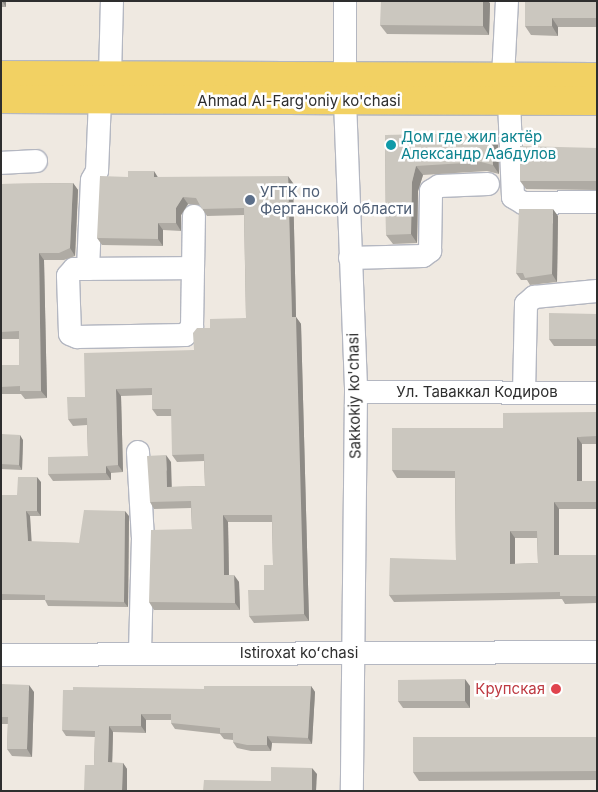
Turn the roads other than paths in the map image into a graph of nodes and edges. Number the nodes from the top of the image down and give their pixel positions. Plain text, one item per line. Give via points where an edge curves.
1 (112, 1) edge
2 (345, 1) edge
3 (507, 1) edge
4 (1, 75) edge
5 (597, 77) edge
6 (105, 88) junction
7 (345, 89) junction
8 (506, 89) junction
9 (1, 99) edge
10 (597, 101) edge
11 (36, 161) dead end
12 (1, 164) edge
13 (488, 184) dead end
14 (597, 202) edge
15 (194, 216) dead end
16 (350, 258) junction
17 (193, 268) junction
18 (88, 269) junction
19 (597, 291) edge
20 (356, 392) junction
21 (524, 393) junction
22 (597, 393) edge
23 (138, 452) dead end
24 (597, 652) edge
25 (354, 653) junction
26 (140, 654) junction
27 (1, 655) edge
28 (352, 791) edge

1 - 6 street
2 - 7 street, Sakkokiy ko'chasi
3 - 8 street
4 - 6 main road, Ahmad Al-Farg'oniy ko'chasi
5 - 8 main road, Ahmad Al-Farg'oniy ko'chasi
6 - 7 main road, Ahmad Al-Farg'oniy ko'chasi
6 - 9 main road, Ahmad Al-Farg'oniy ko'chasi
6 - 18 street via 97,171 92,180
7 - 8 main road, Ahmad Al-Farg'oniy ko'chasi
7 - 16 street, Sakkokiy ko'chasi
8 - 10 main road, Ahmad Al-Farg'oniy ko'chasi
8 - 14 street via 513,196 523,203
11 - 12 street
13 - 16 street via 439,186 431,191 430,250 423,256
15 - 17 street
16 - 20 street, Sakkokiy ko'chasi
17 - 18 street
17 - 18 street via 192,327 185,335 77,337 70,334 68,276 74,269
19 - 21 street via 534,297 526,304
20 - 21 street, Ул. Таваккал Кодиров
20 - 25 street, Sakkokiy ko'chasi
21 - 22 street, Ул. Таваккал Кодиров
23 - 26 street via 143,538
24 - 25 street, Istiroxat koʻchasi
25 - 26 street, Istiroxat koʻchasi
25 - 28 street, Sakkokiy ko'chasi
26 - 27 street, Istiroxat koʻchasi

